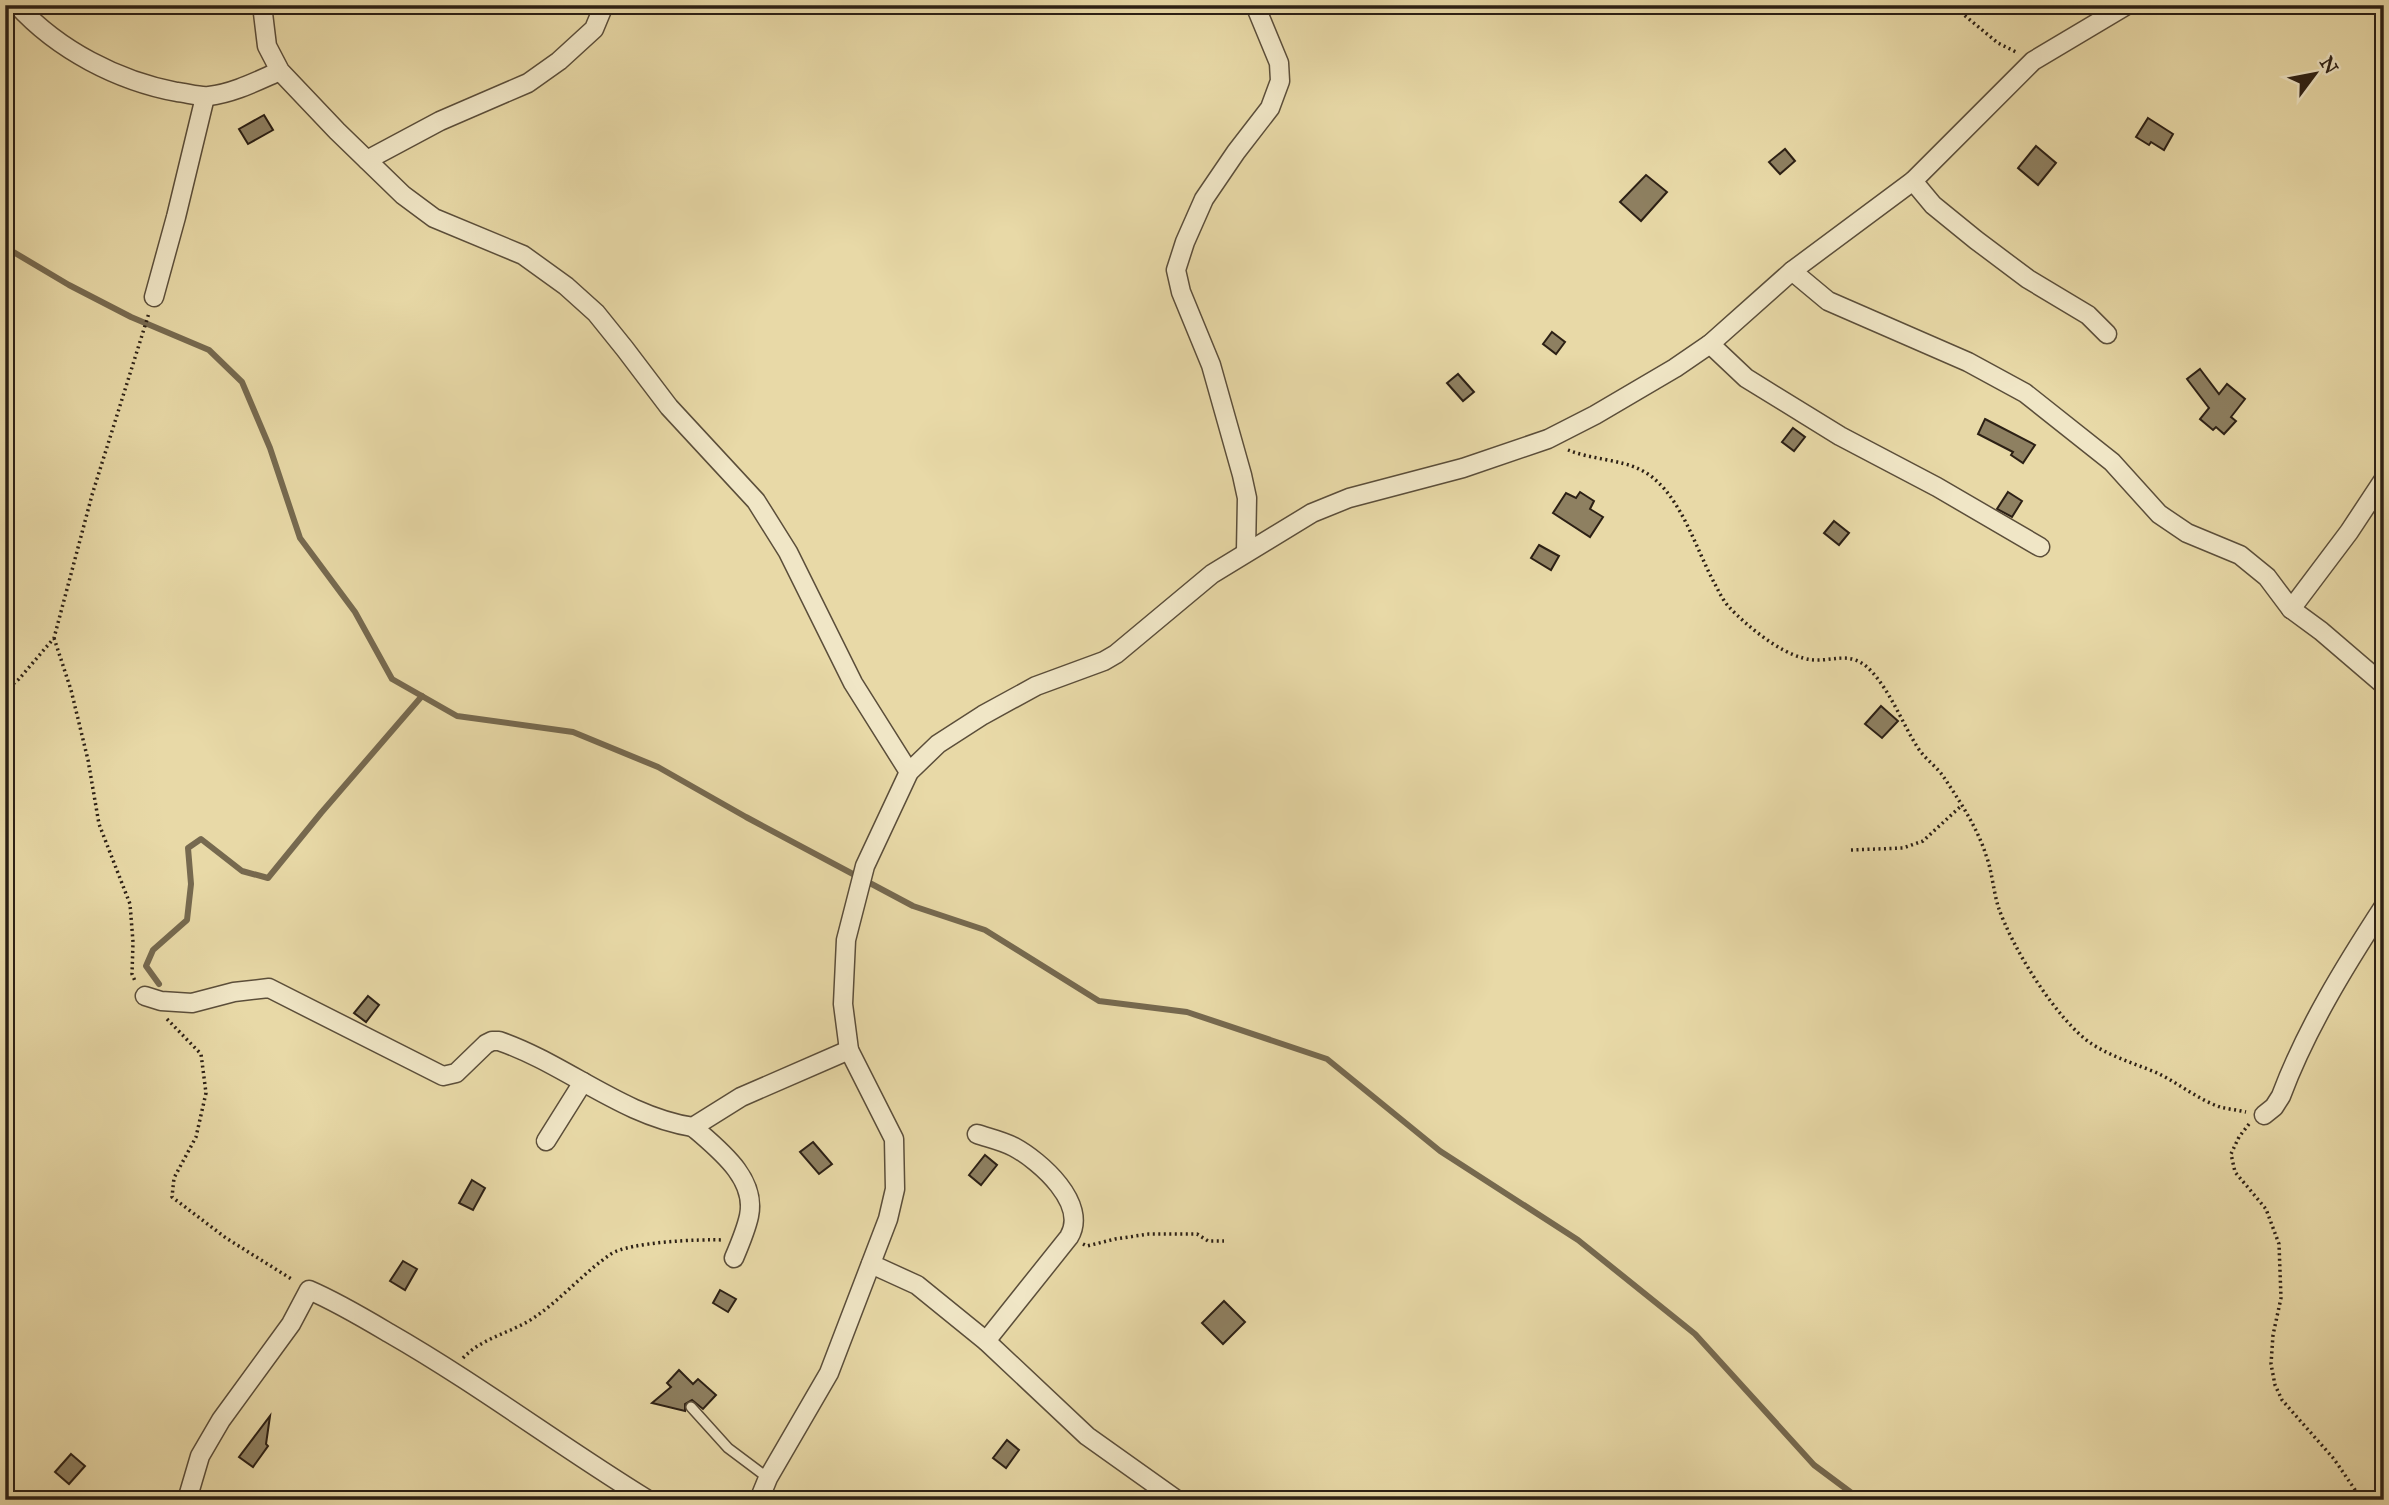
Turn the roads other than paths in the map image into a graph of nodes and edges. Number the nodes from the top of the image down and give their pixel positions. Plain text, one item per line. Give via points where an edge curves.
1 (17, 5) edge
2 (262, 5) edge
3 (604, 5) edge
4 (1255, 5) edge
5 (2127, 5) edge
6 (280, 71) junction
7 (205, 97) junction
8 (367, 160) junction
9 (1913, 181) junction
10 (1792, 271) junction
11 (154, 297) road end
12 (2108, 334) dead end
13 (1710, 344) junction
14 (2384, 479) edge
15 (2040, 547) dead end
16 (1246, 551) junction
17 (2291, 609) junction
18 (2384, 685) edge
19 (909, 772) junction
20 (2384, 906) edge
21 (145, 996) dead end
22 (849, 1050) junction
23 (583, 1082) junction
24 (2264, 1115) road end
25 (693, 1127) junction
26 (977, 1134) dead end
27 (546, 1141) dead end
28 (734, 1258) dead end
29 (871, 1264) junction
30 (986, 1341) junction
31 (691, 1407) dead end
32 (768, 1478) junction
33 (187, 1500) edge
34 (648, 1500) edge
35 (759, 1500) edge
36 (1177, 1500) edge

1 - 7 street via 72,51 128,80
2 - 6 street via 267,46
3 - 8 street via 594,29 528,83 440,121
4 - 16 street via 1279,63 1280,82 1270,108 1205,199 1176,270 1211,365 1242,475 1247,498
5 - 9 street via 2033,61
6 - 7 street via 231,92
6 - 8 street
7 - 11 street
8 - 19 street via 434,218 523,255 596,313 669,407 756,501 788,552 853,683
9 - 10 street
9 - 12 street via 1933,205 1976,240 2088,315
10 - 13 street
10 - 17 street via 1828,301 1968,362 2025,393 2112,462 2159,514 2188,533 2240,555 2267,577
13 - 15 street via 1746,378 1839,436
13 - 16 street via 1548,439 1463,468 1349,498 1312,513
14 - 17 street
16 - 19 street via 1116,654 983,715 938,744
17 - 18 street
19 - 22 street via 865,866 846,940 843,1004
20 - 24 street via 2317,1018 2281,1096
21 - 23 street via 192,1003 269,988 443,1076 456,1073 486,1044 499,1041
22 - 25 street via 741,1097
22 - 29 street via 894,1139 895,1189
23 - 25 street via 632,1108
23 - 27 street
25 - 28 street via 745,1182 749,1214
26 - 30 street via 1029,1157 1053,1178 1073,1214 1069,1237
29 - 30 street via 917,1286
29 - 32 street via 830,1373
30 - 36 street via 1087,1436
31 - 32 lane via 729,1448
32 - 35 street
33 - 34 street via 200,1457 221,1420 291,1324 309,1290 452,1370

